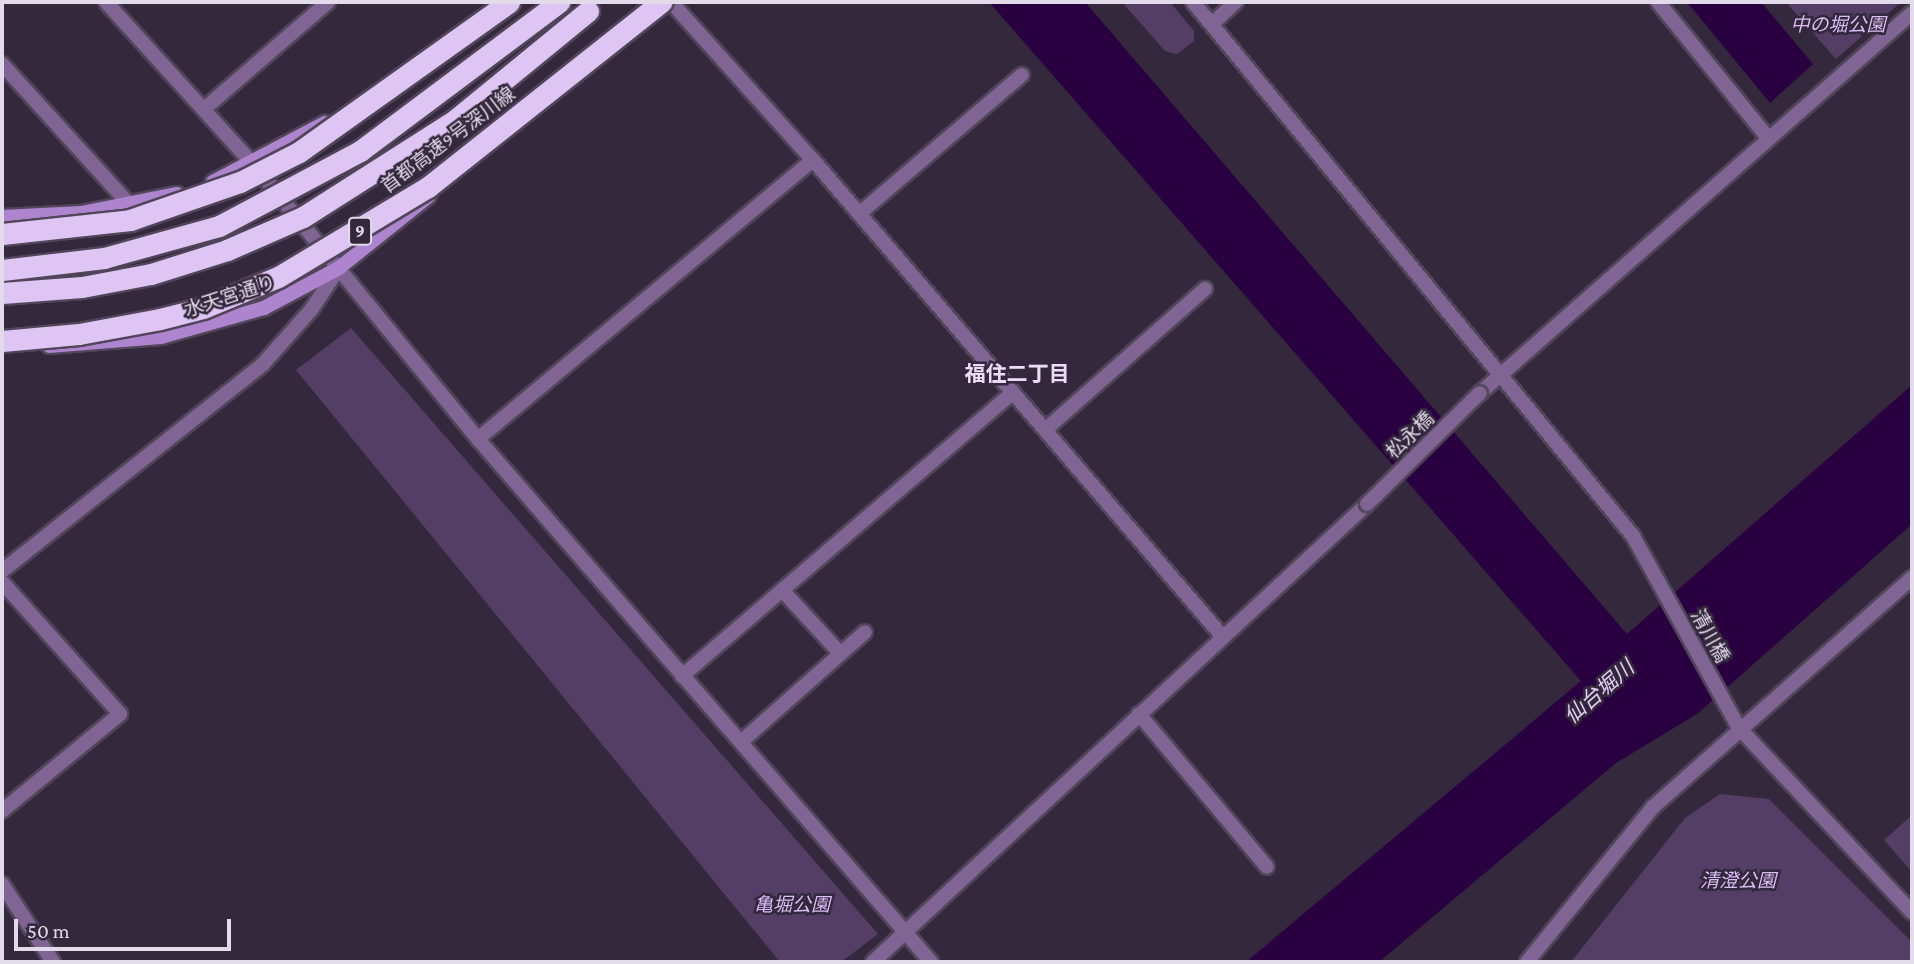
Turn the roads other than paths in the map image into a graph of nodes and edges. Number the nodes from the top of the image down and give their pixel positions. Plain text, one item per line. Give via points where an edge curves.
1 (106, 2) edge
2 (328, 2) edge
3 (499, 2) edge
4 (509, 2) edge
5 (559, 2) edge
6 (661, 2) edge
7 (671, 2) edge
8 (1193, 2) edge
9 (1237, 2) edge
10 (1658, 2) edge
11 (588, 11) dead end
12 (1912, 13) edge
13 (1212, 24) junction
14 (2, 64) edge
15 (1022, 75) dead end
16 (204, 109) junction
17 (1769, 139) junction
18 (813, 160) junction
19 (253, 164) junction
20 (130, 205) junction
21 (859, 214) junction
22 (2, 217) edge
23 (2, 234) edge
24 (339, 268) junction
25 (2, 270) edge
26 (1205, 289) dead end
27 (2, 293) edge
28 (2, 341) edge
29 (2, 349) edge
30 (1499, 375) junction
31 (1013, 392) junction
32 (1046, 429) junction
33 (478, 439) junction
34 (2, 570) edge
35 (1912, 578) edge
36 (2, 582) edge
37 (782, 590) junction
38 (865, 632) dead end
39 (1223, 637) junction
40 (840, 653) junction
41 (682, 676) junction
42 (1139, 714) junction
43 (1739, 728) junction
44 (742, 741) junction
45 (2, 811) edge
46 (1267, 867) dead end
47 (2, 884) edge
48 (1912, 912) edge
49 (907, 934) junction
50 (53, 962) edge
51 (873, 962) edge
52 (930, 962) edge
53 (1527, 962) edge

1 - 16 street
2 - 16 street
3 - 19 main road via 387,88
4 - 23 highway, bridge via 299,152 240,182 130,220
5 - 25 highway, bridge via 360,151 229,222 104,258
6 - 24 main road, 水天宮通り
6 - 28 highway, 首都高速9号深川線 / 9, bridge via 428,187 278,277 203,308 160,319 79,334
7 - 18 street
8 - 13 street, 清川橋
9 - 13 street
10 - 17 street
11 - 27 highway, bridge via 445,127 303,217 227,250 150,274 82,287
12 - 17 street, 松永橋
13 - 30 street, 清川橋
14 - 20 street
15 - 21 street
16 - 19 street
17 - 30 street, 松永橋
18 - 21 street
18 - 33 street
19 - 20 main road via 207,184
19 - 24 street
20 - 22 main road
21 - 31 street
24 - 29 main road, 水天宮通り via 264,308 161,337
24 - 33 street
24 - 34 street via 311,310 263,364
26 - 32 street
30 - 39 street, 松永橋, bridge
30 - 43 street, 清川橋 via 1633,536
31 - 32 street
31 - 37 street
32 - 39 street
33 - 41 street
35 - 43 street
36 - 45 street via 120,714
37 - 40 street
37 - 41 street
38 - 40 street
39 - 42 street, 松永橋
40 - 44 street
41 - 44 street
42 - 46 street
42 - 49 street, 松永橋
43 - 48 street, 清川橋
43 - 53 street via 1636,825
44 - 49 street
47 - 50 street
49 - 51 street, 松永橋
49 - 52 street

